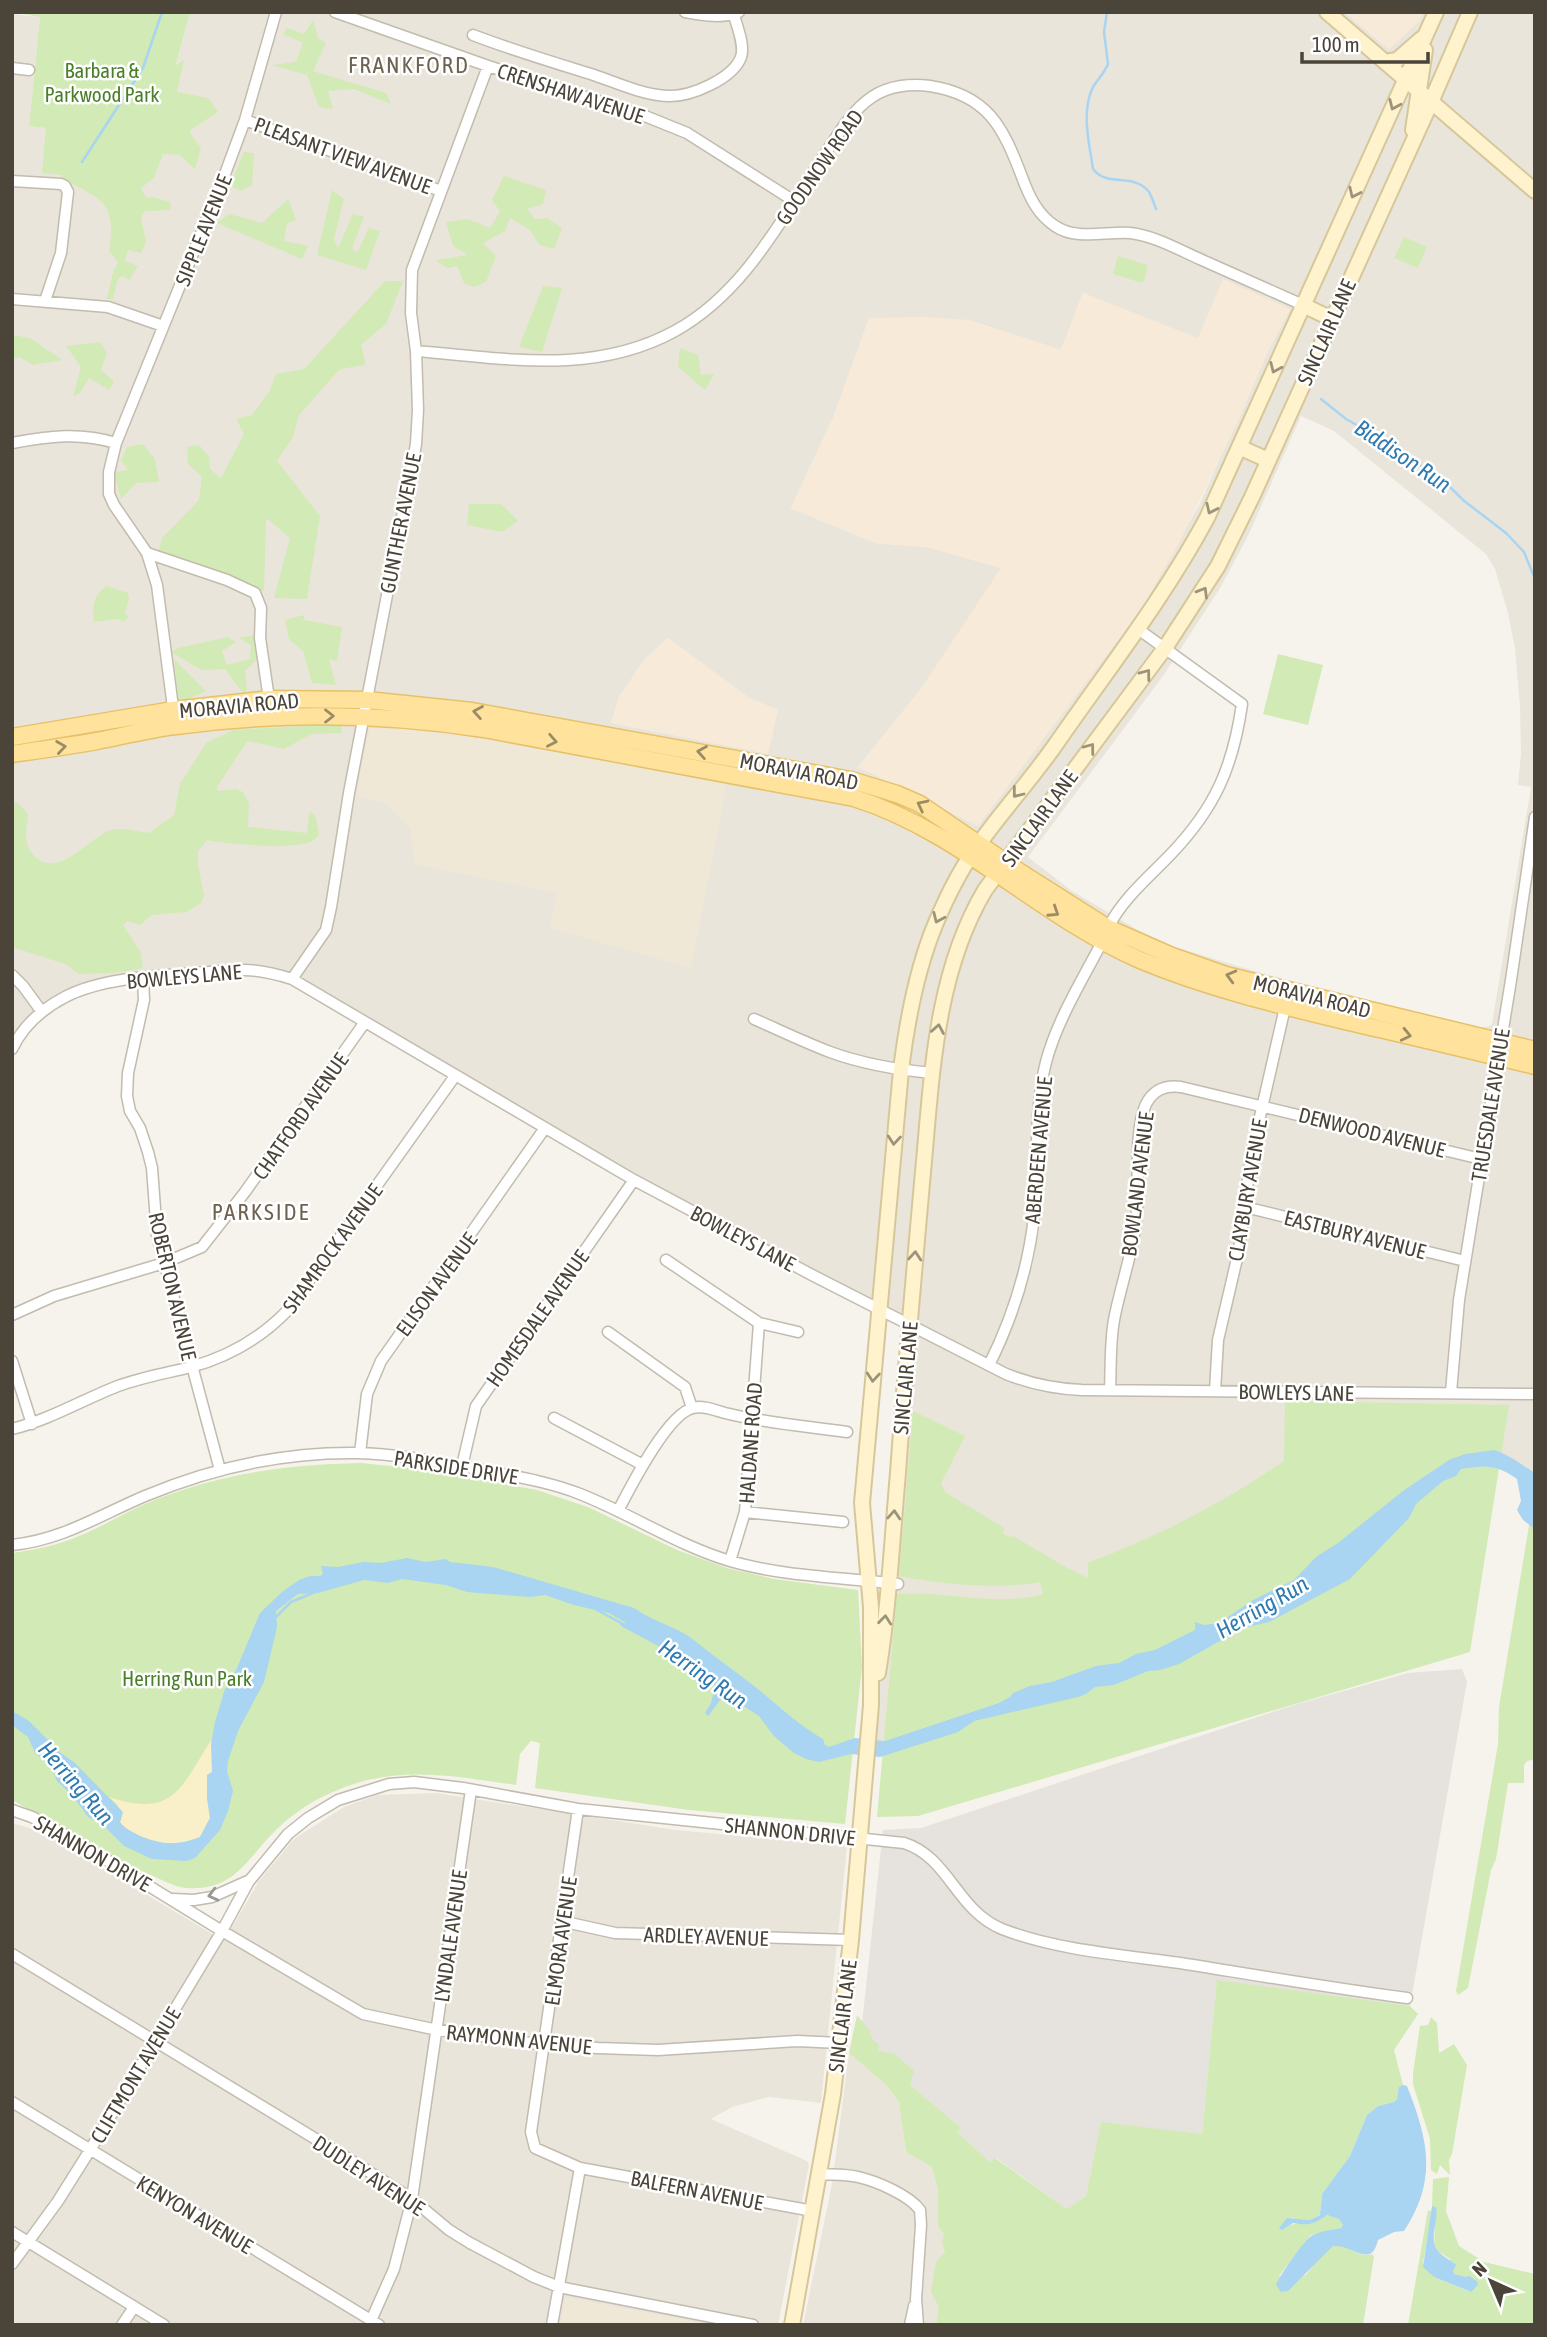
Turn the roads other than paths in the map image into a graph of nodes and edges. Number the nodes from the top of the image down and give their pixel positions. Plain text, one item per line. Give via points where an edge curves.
1 (276, 12) edge
2 (335, 12) edge
3 (685, 12) edge
4 (1327, 12) edge
5 (1436, 12) edge
6 (1470, 12) edge
7 (736, 13) edge
8 (1427, 33) junction
9 (473, 35) dead end
10 (1385, 62) junction
11 (488, 66) junction
12 (12, 68) edge
13 (29, 70) dead end
14 (1406, 80) junction
15 (1419, 91) junction
16 (1432, 102) junction
17 (244, 120) junction
18 (1411, 146) junction
19 (12, 181) edge
20 (441, 191) junction
21 (1535, 191) edge
22 (794, 201) junction
23 (12, 299) edge
24 (45, 301) junction
25 (1303, 305) junction
26 (1332, 318) junction
27 (163, 327) junction
28 (416, 351) junction
29 (12, 443) edge
30 (116, 443) junction
31 (1239, 447) junction
32 (1268, 460) junction
33 (147, 554) junction
34 (1138, 629) junction
35 (1165, 648) junction
36 (269, 699) junction
37 (365, 708) junction
38 (174, 718) junction
39 (12, 737) edge
40 (12, 754) edge
41 (1535, 817) edge
42 (979, 842) junction
43 (970, 857) junction
44 (1002, 868) junction
45 (1105, 934) junction
46 (12, 975) edge
47 (143, 979) junction
48 (292, 979) junction
49 (1288, 999) junction
50 (42, 1012) junction
51 (754, 1019) dead end
52 (365, 1022) junction
53 (12, 1049) edge
54 (1499, 1049) junction
55 (1535, 1051) edge
56 (1535, 1066) edge
57 (901, 1070) junction
58 (933, 1073) junction
59 (455, 1076) junction
60 (1181, 1087) joint
61 (1262, 1105) junction
62 (545, 1128) junction
63 (1481, 1159) junction
64 (634, 1180) junction
65 (1245, 1207) junction
66 (666, 1260) dead end
67 (1465, 1261) junction
68 (164, 1263) junction
69 (880, 1309) junction
70 (12, 1315) edge
71 (759, 1323) junction
72 (909, 1324) junction
73 (608, 1332) dead end
74 (798, 1332) dead end
75 (12, 1361) edge
76 (989, 1365) junction
77 (192, 1366) junction
78 (1110, 1389) junction
79 (1215, 1391) junction
80 (1451, 1392) junction
81 (1535, 1394) edge
82 (692, 1408) junction
83 (554, 1418) dead end
84 (752, 1420) junction
85 (32, 1424) junction
86 (12, 1429) edge
87 (847, 1432) dead end
88 (360, 1453) junction
89 (643, 1465) junction
90 (462, 1466) junction
91 (220, 1470) junction
92 (618, 1511) junction
93 (745, 1512) junction
94 (843, 1522) dead end
95 (12, 1545) edge
96 (730, 1561) junction
97 (869, 1581) junction
98 (893, 1584) junction
99 (871, 1705) junction
100 (471, 1790) junction
101 (12, 1810) edge
102 (578, 1810) junction
103 (860, 1838) junction
104 (250, 1880) junction
105 (173, 1899) junction
106 (562, 1921) junction
107 (222, 1931) junction
108 (851, 1940) junction
109 (12, 1954) edge
110 (1407, 1998) dead end
111 (436, 2029) junction
112 (155, 2040) junction
113 (840, 2043) junction
114 (545, 2045) junction
115 (12, 2102) edge
116 (90, 2150) junction
117 (580, 2168) junction
118 (819, 2174) junction
119 (412, 2199) junction
120 (813, 2211) junction
121 (12, 2232) edge
122 (29, 2242) junction
123 (12, 2264) edge
124 (559, 2287) junction
125 (916, 2299) junction
126 (134, 2307) junction
127 (373, 2323) edge
128 (121, 2325) edge
129 (164, 2325) edge
130 (552, 2325) edge
131 (753, 2325) edge
132 (792, 2325) edge
133 (910, 2325) edge
134 (918, 2325) edge

1 - 17 street, SIPPLE AVENUE
2 - 11 street, CRENSHAW AVENUE
3 - 7 street
4 - 10 street
5 - 8 street, SINCLAIR LANE
6 - 16 street, SINCLAIR LANE
7 - 9 street via 741,56 735,66 706,87 669,96
8 - 10 street via 1401,57
8 - 14 street, SINCLAIR LANE
8 - 15 street
10 - 14 street
11 - 20 street, GUNTHER AVENUE
11 - 22 street, CRENSHAW AVENUE via 687,133
12 - 13 street
14 - 15 street
14 -> 25 street, SINCLAIR LANE
15 - 16 street
15 - 18 street
16 - 18 street, SINCLAIR LANE
16 - 21 street
17 - 20 street, PLEASANT VIEW AVENUE
17 - 27 street, SIPPLE AVENUE
18 - 26 street, SINCLAIR LANE
19 - 24 street via 65,186 68,198 61,253
20 - 28 street, GUNTHER AVENUE via 412,270
22 - 25 street, GOODNOW ROAD via 851,117 872,97 897,87 931,86 974,102 990,114 1009,142 1032,201 1056,227 1081,234 1148,237
22 - 28 street, GOODNOW ROAD via 729,290 690,322 651,342 603,357 561,361
23 - 24 street
24 - 27 street via 108,307
25 - 26 street
25 -> 31 street, SINCLAIR LANE
26 - 32 street, SINCLAIR LANE
27 - 30 street, SIPPLE AVENUE
28 - 37 street, GUNTHER AVENUE via 415,444
29 - 30 street via 65,435
30 - 33 street, SIPPLE AVENUE via 108,472 109,494
31 - 32 street
31 -> 34 street, SINCLAIR LANE via 1187,555
35 -> 32 street, SINCLAIR LANE via 1218,566
33 - 36 street via 255,593 261,608 260,638
33 - 38 street via 157,585
34 - 35 street, ABERDEEN AVENUE
34 -> 42 street, SINCLAIR LANE
44 -> 35 street, SINCLAIR LANE
35 - 45 street, ABERDEEN AVENUE via 1242,704 1238,725 1227,773 1202,817 1125,902
36 - 37 main road, MORAVIA ROAD
36 - 38 main road, MORAVIA ROAD
38 -> 37 main road, MORAVIA ROAD
42 -> 37 main road, MORAVIA ROAD via 920,804 851,780 472,711
37 -> 43 main road, MORAVIA ROAD via 854,798 900,815
37 - 48 street, GUNTHER AVENUE via 326,930
38 - 39 main road, MORAVIA ROAD
40 -> 38 main road, MORAVIA ROAD via 94,742
41 - 54 street, TRUESDALE AVENUE
42 - 43 street, SINCLAIR LANE
42 - 44 main road, MORAVIA ROAD
43 - 44 main road, MORAVIA ROAD
43 -> 57 street, SINCLAIR LANE via 928,943 908,1018
44 - 45 main road, MORAVIA ROAD via 1047,908
58 -> 44 street, SINCLAIR LANE via 944,996 960,946 975,906
45 - 49 main road, MORAVIA ROAD
45 - 76 street, ABERDEEN AVENUE via 1046,1060 1030,1244 1012,1314
46 - 50 street
47 - 48 street, BOWLEYS LANE via 244,970
47 - 50 street, BOWLEYS LANE via 74,993
47 - 68 street, ROBERTON AVENUE via 144,1000 126,1088 152,1168
48 - 52 street, BOWLEYS LANE
49 - 54 main road, MORAVIA ROAD
49 - 61 street, CLAYBURY AVENUE
50 - 53 street, BOWLEYS LANE
51 - 57 street via 831,1053
52 - 59 street, BOWLEYS LANE
52 - 68 street, CHATFORD AVENUE via 211,1237 196,1250
54 - 55 main road, MORAVIA ROAD
54 - 56 main road, MORAVIA ROAD
54 - 63 street, TRUESDALE AVENUE
57 - 58 street
57 -> 69 street, SINCLAIR LANE
72 -> 58 street, SINCLAIR LANE
59 - 62 street, BOWLEYS LANE
59 - 77 street, SHAMROCK AVENUE via 288,1310 257,1337
60 - 61 street, DENWOOD AVENUE
60 - 78 street, BOWLAND AVENUE via 1161,1088 1144,1111 1138,1147 1138,1211 1114,1322
61 - 63 street, DENWOOD AVENUE
61 - 65 street, CLAYBURY AVENUE
62 - 64 street, BOWLEYS LANE
62 - 88 street, ELISON AVENUE via 381,1361 367,1394
63 - 67 street, TRUESDALE AVENUE
64 - 69 street, BOWLEYS LANE
64 - 90 street, HOMESDALE AVENUE via 482,1396 473,1412
65 - 67 street, EASTBURY AVENUE
65 - 79 street, CLAYBURY AVENUE via 1221,1319
66 - 71 street
67 - 80 street, TRUESDALE AVENUE
68 - 70 street, CHATFORD AVENUE via 69,1291
68 - 77 street, ROBERTON AVENUE
69 - 72 street, BOWLEYS LANE
69 -> 97 street, SINCLAIR LANE via 862,1503
71 - 74 street
71 - 84 street, HALDANE ROAD
72 - 76 street, BOWLEYS LANE
98 -> 72 street, SINCLAIR LANE
73 - 82 street via 685,1387
75 - 85 street
76 - 78 street, BOWLEYS LANE via 1041,1386
77 - 85 street, SHAMROCK AVENUE via 118,1386
77 - 91 street, ROBERTON AVENUE
78 - 79 street, BOWLEYS LANE
79 - 80 street, BOWLEYS LANE
80 - 81 street, BOWLEYS LANE
82 - 84 street
82 - 89 street via 665,1433
83 - 89 street
84 - 87 street
84 - 93 street, HALDANE ROAD
85 - 86 street, SHAMROCK AVENUE
88 - 90 street, PARKSIDE DRIVE
88 - 91 street, PARKSIDE DRIVE via 268,1460
89 - 92 street
90 - 92 street, PARKSIDE DRIVE via 547,1483
91 - 95 street, PARKSIDE DRIVE via 152,1493 69,1532
92 - 96 street, PARKSIDE DRIVE
93 - 94 street
93 - 96 street, HALDANE ROAD
96 - 97 street, PARKSIDE DRIVE via 775,1572
97 - 98 street, PARKSIDE DRIVE
97 - 99 street, SINCLAIR LANE
99 -> 98 street, SINCLAIR LANE
99 - 103 street, SINCLAIR LANE
100 - 102 street, SHANNON DRIVE
100 - 104 street, SHANNON DRIVE via 414,1782 389,1784 338,1800 288,1834
100 - 111 street, LYNDALE AVENUE
101 - 105 street, SHANNON DRIVE via 59,1831
102 - 103 street, SHANNON DRIVE
102 - 106 street, ELMORA AVENUE
103 - 108 street, SINCLAIR LANE
103 - 110 street, SHANNON DRIVE via 916,1847 945,1874 977,1915 1024,1937
104 -> 105 street, SHANNON DRIVE via 212,1897
104 - 107 street, CLIFTMONT AVENUE
105 - 107 street, SHANNON DRIVE
106 - 108 street, ARDLEY AVENUE via 615,1933
106 - 114 street, ELMORA AVENUE
107 - 111 street, RAYMONN AVENUE via 363,2014
107 - 112 street, CLIFTMONT AVENUE
108 - 113 street, SINCLAIR LANE
109 - 112 street, DUDLEY AVENUE
111 - 114 street, RAYMONN AVENUE
111 - 119 street, LYNDALE AVENUE
112 - 116 street, CLIFTMONT AVENUE
112 - 119 street, DUDLEY AVENUE
113 - 114 street, RAYMONN AVENUE via 797,2040 636,2050
113 - 118 street, SINCLAIR LANE
114 - 117 street, ELMORA AVENUE via 532,2144
115 - 116 street, KENYON AVENUE
116 - 122 street, CLIFTMONT AVENUE
116 - 127 street, KENYON AVENUE
117 - 120 street, BALFERN AVENUE
117 - 124 street
118 - 120 street, SINCLAIR LANE
118 - 125 street via 858,2177 903,2195 920,2210
119 - 124 street, DUDLEY AVENUE via 470,2243
119 - 127 street, LYNDALE AVENUE via 394,2269
120 - 132 street, SINCLAIR LANE
121 - 122 street
122 - 123 street, CLIFTMONT AVENUE
122 - 126 street
124 - 130 street
124 - 131 street, DUDLEY AVENUE
125 - 133 street
125 - 134 street
126 - 128 street
126 - 129 street

